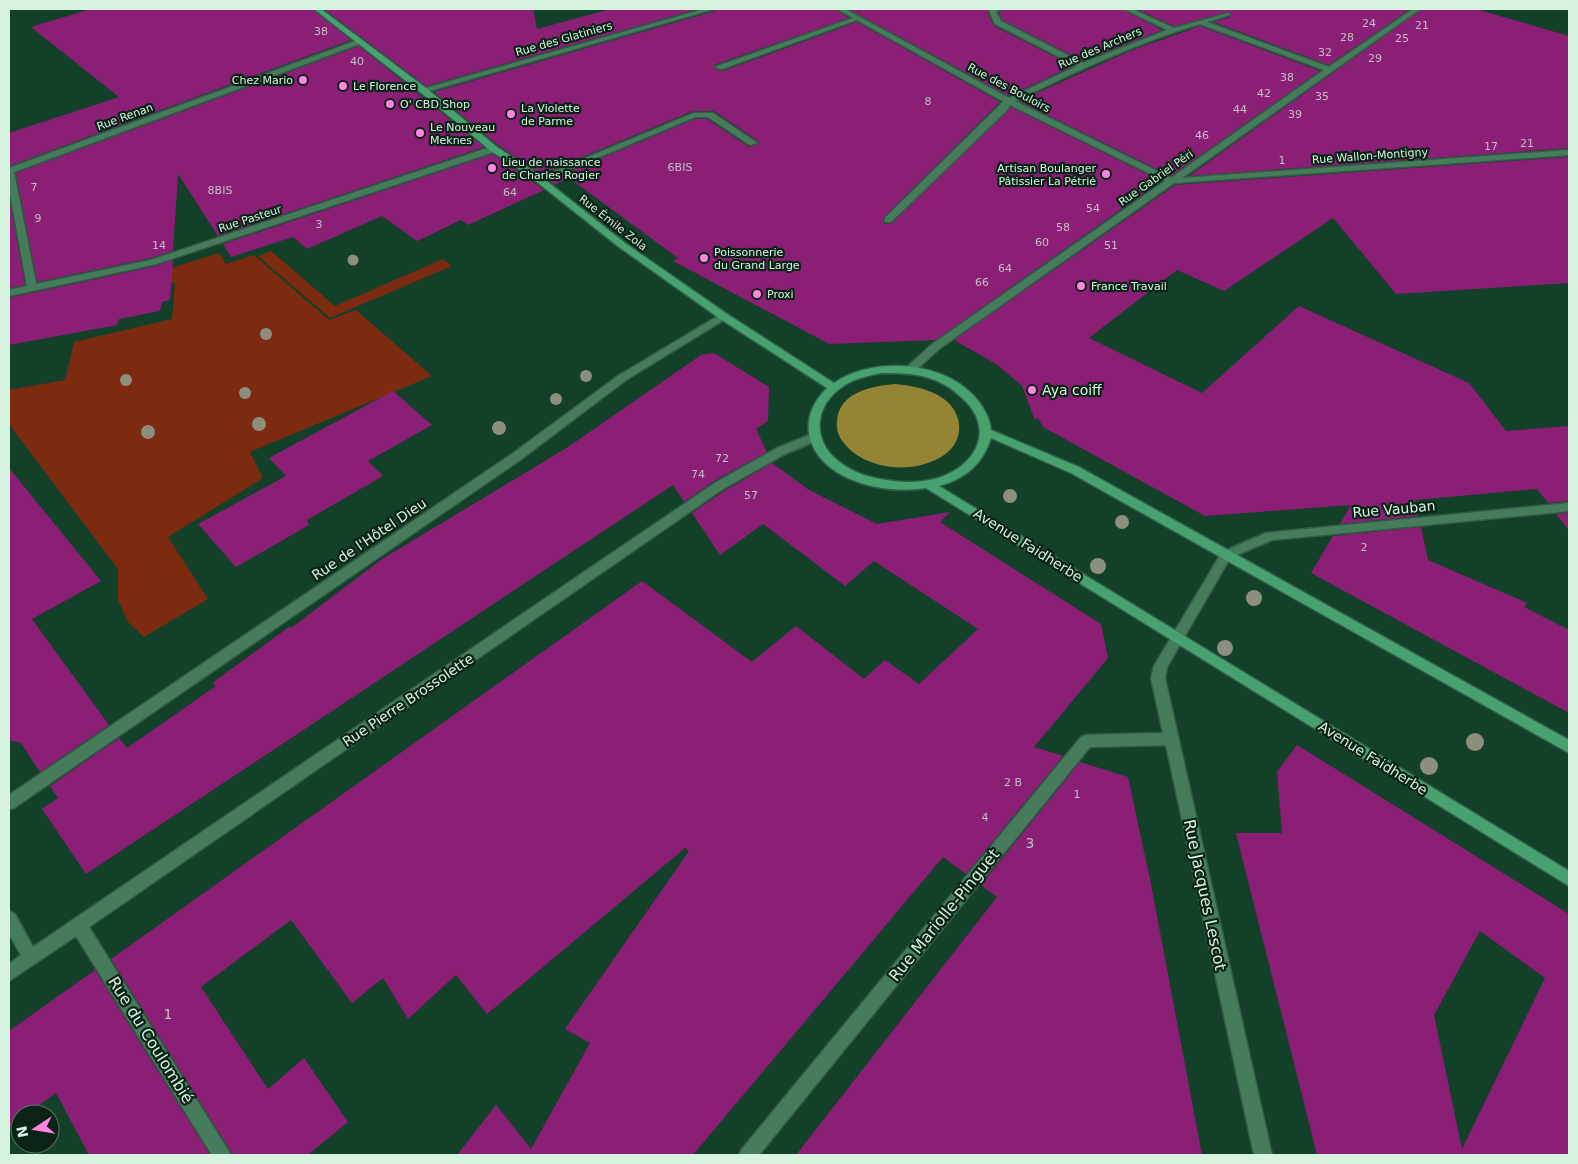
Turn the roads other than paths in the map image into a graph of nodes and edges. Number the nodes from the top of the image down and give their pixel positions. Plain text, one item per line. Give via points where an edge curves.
1 (317, 9) edge
2 (711, 9) edge
3 (840, 9) edge
4 (998, 9) edge
5 (1127, 9) edge
6 (1418, 9) edge
7 (1227, 14) dead end
8 (858, 18) junction
9 (1203, 23) junction
10 (1174, 30) junction
11 (361, 42) junction
12 (1083, 66) junction
13 (719, 67) dead end
14 (1330, 70) junction
15 (423, 90) junction
16 (1009, 101) junction
17 (753, 143) dead end
18 (494, 149) junction
19 (1569, 152) edge
20 (9, 171) edge
21 (539, 179) junction
22 (1171, 181) junction
23 (888, 220) dead end
24 (32, 289) junction
25 (9, 294) edge
26 (723, 316) junction
27 (910, 370) junction
28 (833, 387) junction
29 (986, 432) junction
30 (814, 437) junction
31 (929, 485) junction
32 (1569, 507) edge
33 (1226, 555) junction
34 (1178, 638) junction
35 (1171, 739) junction
36 (1569, 747) edge
37 (9, 802) edge
38 (1569, 879) edge
39 (9, 919) edge
40 (79, 926) junction
41 (31, 958) junction
42 (9, 973) edge
43 (222, 1155) edge
44 (748, 1155) edge
45 (1263, 1155) edge

1 - 11 street, Rue Émile Zola
2 - 15 street, Rue des Glatiniers
3 - 8 street, Rue des Bouloirs
4 - 12 street via 992,11 998,22
5 - 10 street
6 - 14 street, Rue Gabriel Péri
7 - 9 street, Rue des Archers
8 - 13 street
8 - 16 street, Rue des Bouloirs
9 - 10 street, Rue des Archers
9 - 14 street
10 - 12 street, Rue des Archers
11 - 15 street, Rue Émile Zola
11 - 20 street, Rue Renan
12 - 16 street, Rue des Archers
14 - 22 street, Rue Gabriel Péri
15 - 18 street, Rue Émile Zola
16 - 22 street, Rue des Bouloirs
16 - 23 street
17 - 21 street via 710,115 694,115
18 - 21 street, Rue Émile Zola
18 - 24 street, Rue Pasteur via 153,262
19 - 22 street, Rue Wallon-Montigny
20 - 24 street, Rue Renan
21 - 26 street, Rue Émile Zola via 622,245
22 - 27 street, Rue Gabriel Péri via 936,347
24 - 25 street, Rue Pasteur
26 - 28 street, Rue Émile Zola
26 - 37 street, Rue de l'Hôtel Dieu via 622,378 516,457
27 - 28 street via 881,370 855,376
27 - 29 street via 948,382 972,399 982,415
28 - 30 street via 819,402 813,419
29 - 31 street via 982,449 971,465 953,477
29 - 33 street via 1075,470
30 - 31 street via 825,455 844,471 870,482 900,487
30 - 40 street, Rue Pierre Brossolette via 781,451 719,486
31 - 34 street, Avenue Faidherbe
32 - 33 street, Rue Vauban via 1270,536
33 - 34 street
33 - 36 street
34 - 35 street, Rue Jacques Lescot via 1161,666 1158,678
34 - 38 street, Avenue Faidherbe
35 - 44 street, Rue Mariolle-Pinguet via 1086,741
35 - 45 street, Rue Jacques Lescot
39 - 41 street
40 - 41 street, Rue Pierre Brossolette
40 - 43 street, Rue du Coulombié
41 - 42 street, Rue Pierre Brossolette

